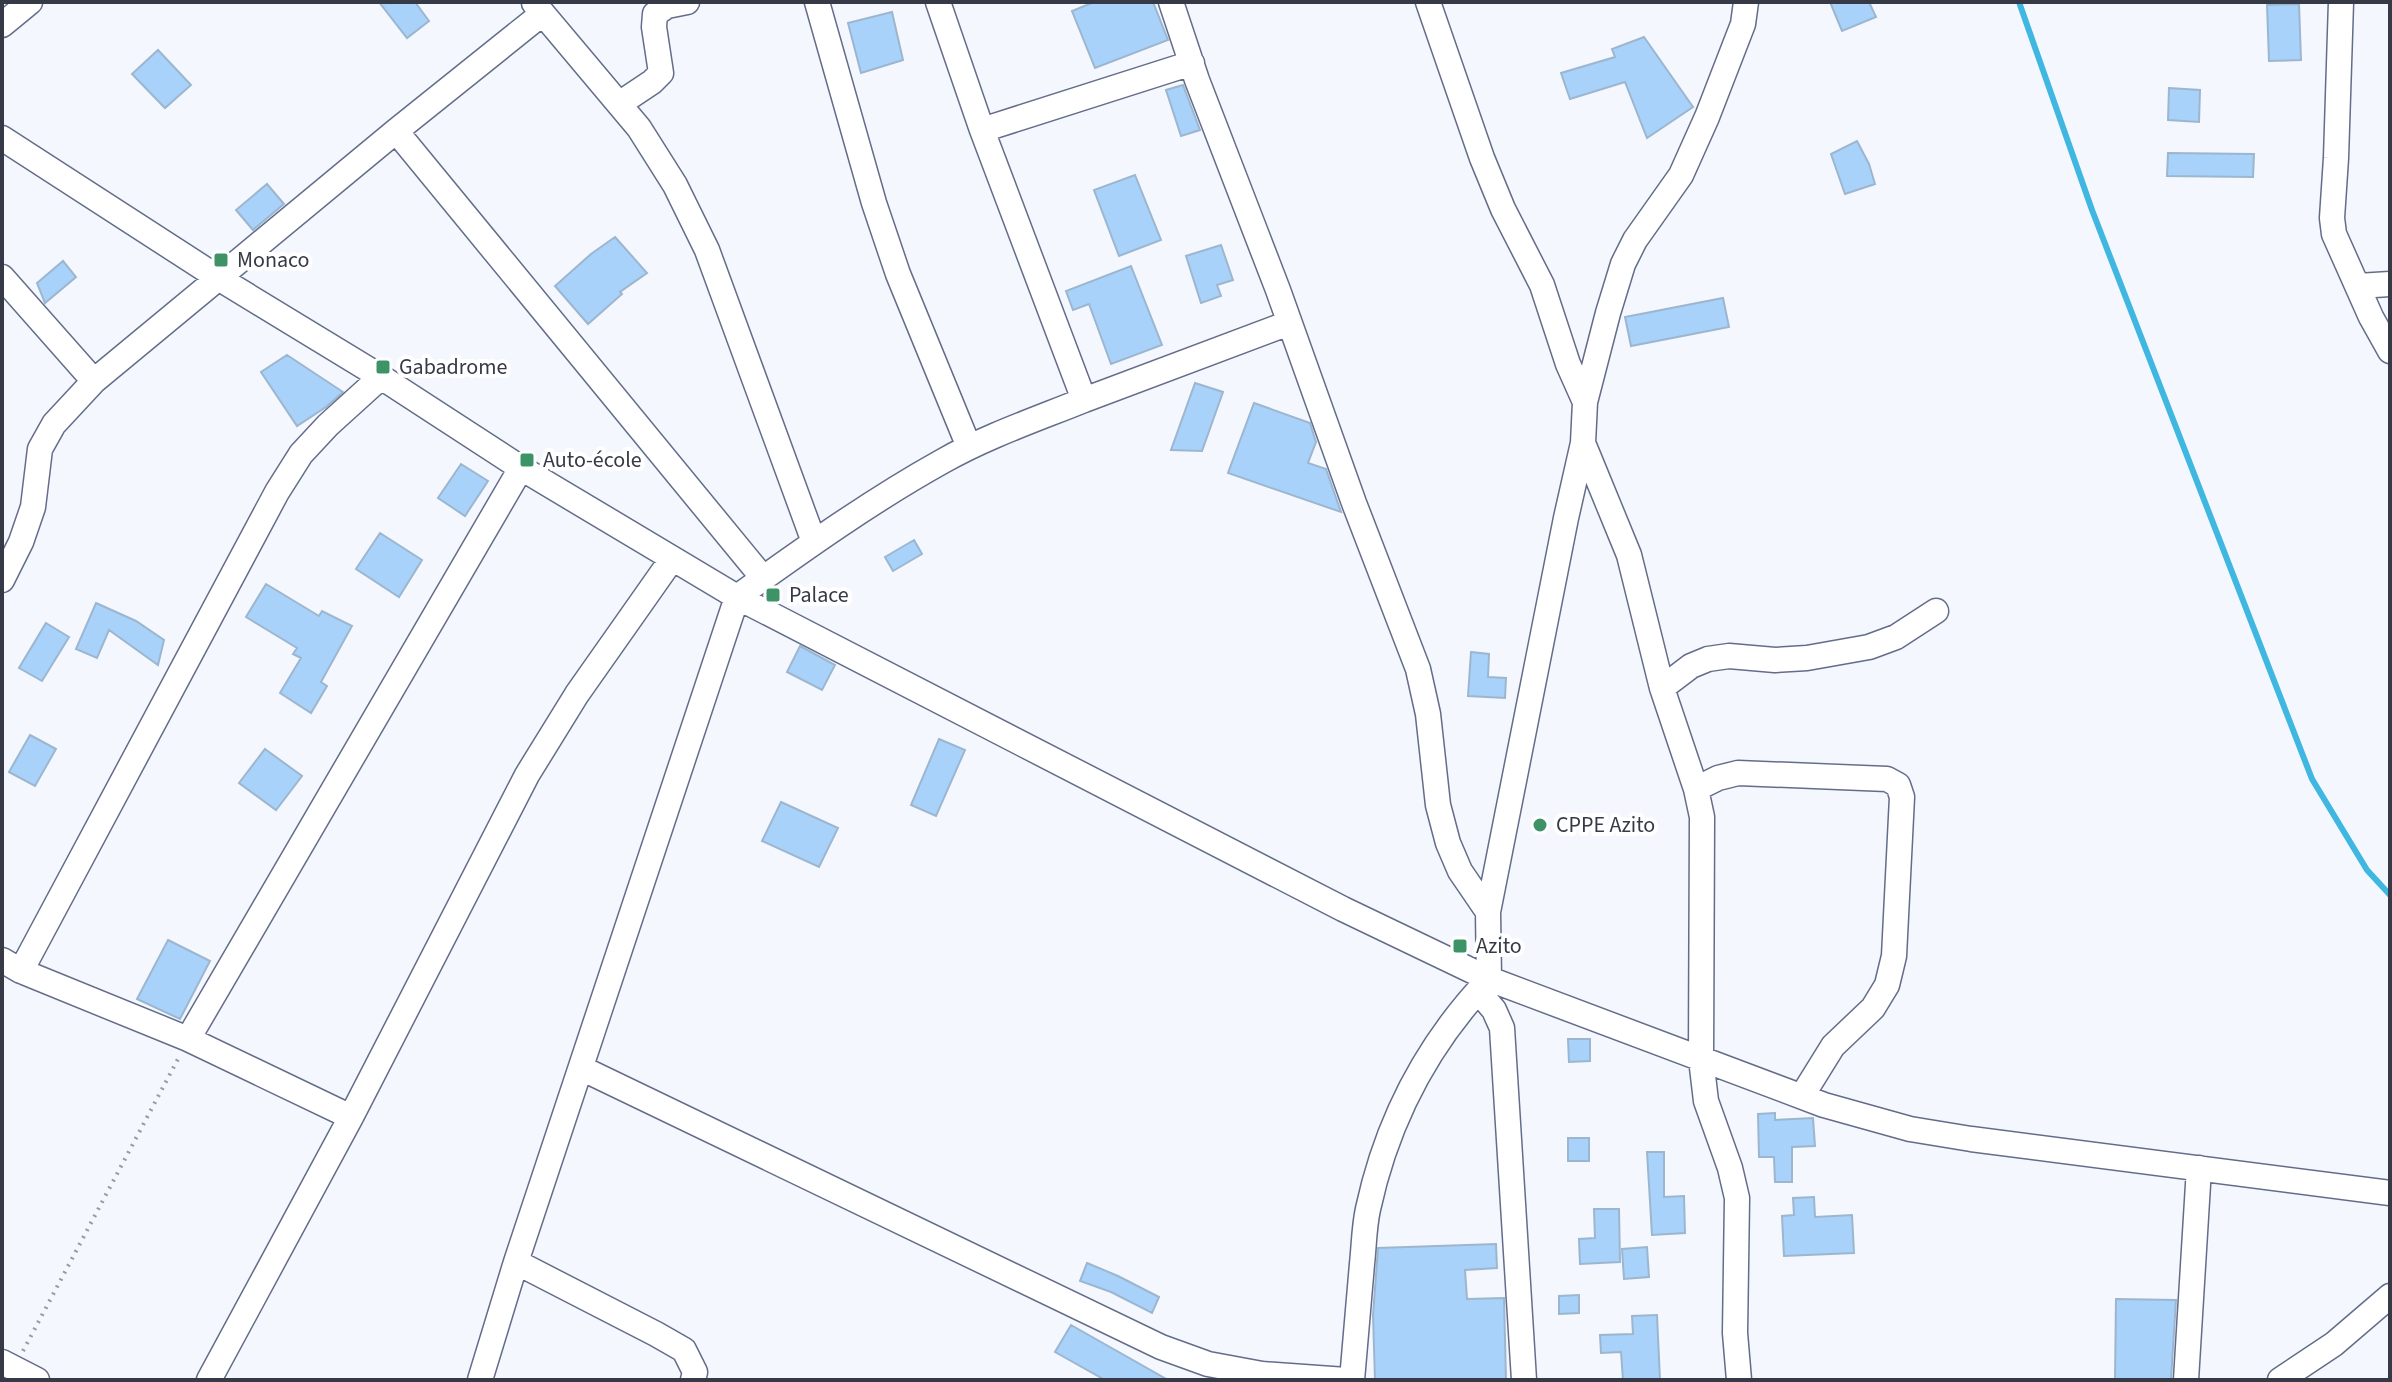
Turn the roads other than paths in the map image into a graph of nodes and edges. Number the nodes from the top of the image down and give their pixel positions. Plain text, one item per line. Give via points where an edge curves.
1 (30, 2) edge
2 (687, 2) edge
3 (817, 2) edge
4 (938, 2) edge
5 (1171, 2) edge
6 (1428, 2) edge
7 (1746, 2) edge
8 (2341, 2) edge
9 (538, 8) edge
10 (2, 25) edge
11 (1192, 63) junction
12 (619, 104) junction
13 (982, 130) junction
14 (396, 131) junction
15 (2, 138) edge
16 (2, 277) edge
17 (220, 279) junction
18 (2390, 284) edge
19 (2358, 286) junction
20 (1289, 323) junction
21 (2390, 351) edge
22 (381, 377) junction
23 (94, 381) junction
24 (1084, 400) junction
25 (1585, 402) junction
26 (1583, 443) junction
27 (969, 447) junction
28 (521, 468) junction
29 (814, 542) junction
30 (672, 559) junction
31 (763, 578) junction
32 (2, 580) edge
33 (737, 597) junction
34 (1936, 611) dead end
35 (1662, 688) junction
36 (1696, 789) junction
37 (1488, 912) junction
38 (11, 965) edge
39 (1484, 985) junction
40 (188, 1039) junction
41 (1701, 1059) junction
42 (581, 1068) junction
43 (1802, 1096) junction
44 (351, 1117) junction
45 (2199, 1168) junction
46 (2390, 1193) edge
47 (516, 1262) junction
48 (2390, 1296) edge
49 (8, 1365) edge
50 (37, 1380) edge
51 (209, 1380) edge
52 (480, 1380) edge
53 (693, 1380) edge
54 (1349, 1380) edge
55 (1524, 1380) edge
56 (1739, 1380) edge
57 (2186, 1380) edge
58 (2280, 1380) edge

1 - 10 street
2 - 12 street via 655,14 661,73
3 - 27 street via 898,274
4 - 13 street
5 - 11 street
6 - 25 street via 1482,158 1542,285
7 - 25 street via 1743,24 1681,175 1623,264
8 - 19 street via 2332,218
9 - 12 street
9 - 14 street
11 - 13 street
11 - 20 street
12 - 29 street via 675,185 707,250
13 - 24 street
14 - 17 street
14 - 31 street
15 - 17 street
16 - 23 street
17 - 22 street
17 - 23 street
18 - 19 street
19 - 21 street
20 - 24 street
20 - 37 street via 1418,669 1448,843
22 - 28 street
22 - 38 street via 301,454 277,492
23 - 32 street via 54,424 40,449 33,507
24 - 27 street
25 - 26 street
26 - 35 street via 1629,555
26 - 37 street
27 - 29 street
28 - 30 street
28 - 40 street
29 - 31 street
30 - 33 street
30 - 44 street via 527,775
31 - 33 street
33 - 39 street
33 - 42 street
34 - 35 street via 1869,647 1807,658 1708,659
35 - 36 street
36 - 41 street via 1703,855
36 - 43 street via 1738,773 1887,779 1898,785 1902,797 1894,956 1887,985 1873,1008 1833,1046
37 - 39 street
38 - 40 street
39 - 41 street
39 - 54 street via 1432,1047 1383,1149 1367,1212
39 - 55 street via 1502,1028
40 - 44 street
41 - 43 street
41 - 56 street via 1706,1101 1737,1198
42 - 47 street
42 - 54 street via 1161,1347 1208,1364
43 - 45 street via 1941,1135
44 - 51 street
45 - 46 street
45 - 57 street
47 - 52 street
47 - 53 street via 684,1350 695,1372
48 - 58 street via 2334,1344
49 - 50 street

